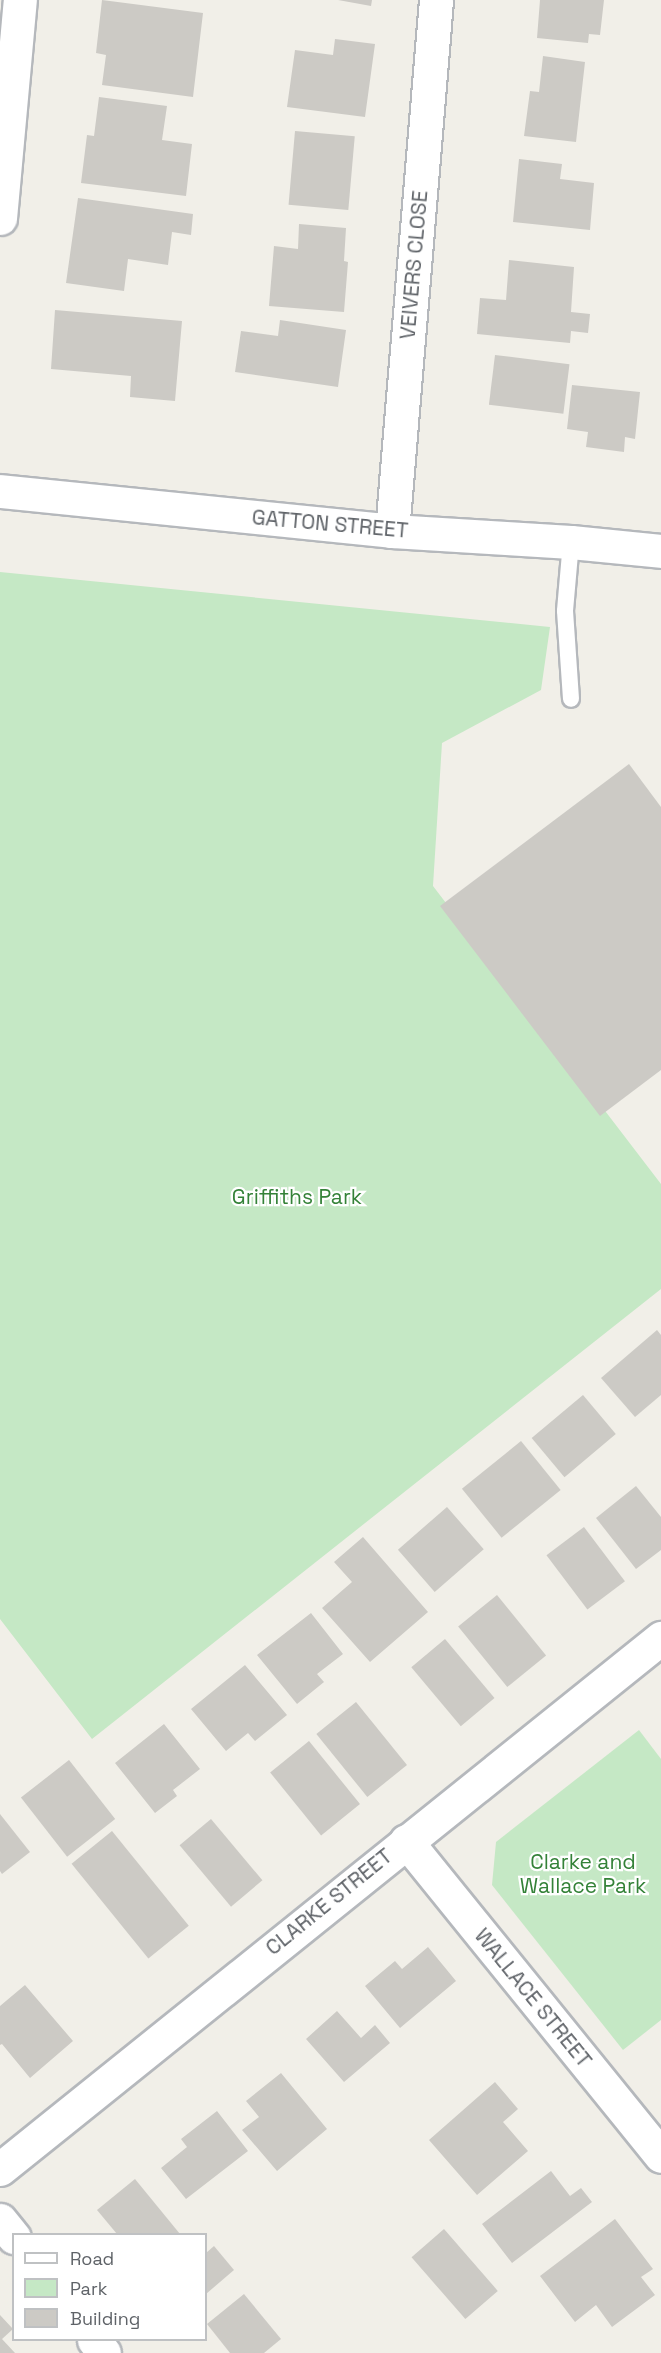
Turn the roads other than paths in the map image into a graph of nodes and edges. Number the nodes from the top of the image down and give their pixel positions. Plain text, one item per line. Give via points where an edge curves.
1 (20, 0) edge
2 (436, 0) edge
3 (0, 218) edge
4 (0, 491) edge
5 (392, 531) junction
6 (571, 542) junction
7 (661, 551) edge
8 (572, 699) dead end
9 (661, 1638) edge
10 (406, 1840) junction
11 (661, 2156) edge
12 (0, 2169) edge
13 (0, 2220) edge
14 (12, 2235) edge
15 (95, 2341) edge
16 (104, 2353) edge

1 - 3 street
2 - 5 street, VEIVERS CLOSE
4 - 5 street, GATTON STREET
5 - 6 street, GATTON STREET
6 - 7 street, GATTON STREET
6 - 8 lane via 565,611
9 - 10 street, CLARKE STREET
10 - 11 street, WALLACE STREET
10 - 12 street, CLARKE STREET
13 - 14 street
15 - 16 street

